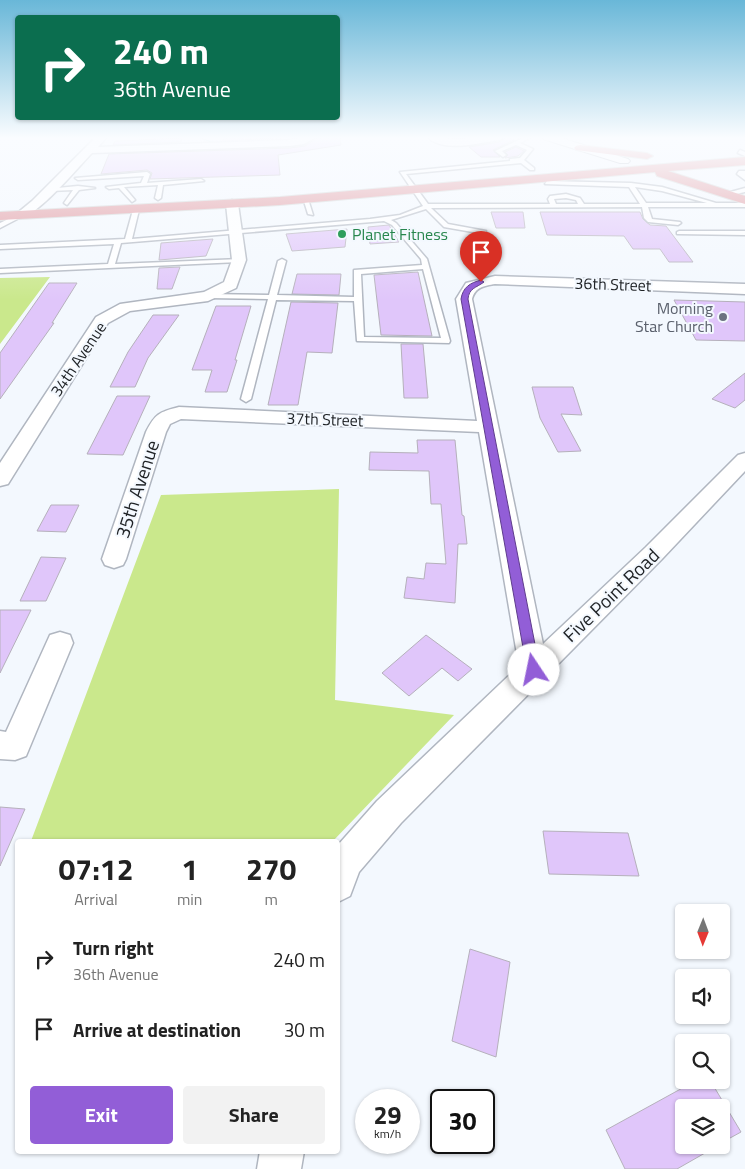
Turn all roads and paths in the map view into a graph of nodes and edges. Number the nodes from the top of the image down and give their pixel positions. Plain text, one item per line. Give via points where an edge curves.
1 (48, 192) edge
2 (75, 192) edge
3 (123, 192) edge
4 (159, 192) edge
5 (256, 192) edge
6 (311, 192) edge
7 (361, 192) edge
8 (417, 192) edge
9 (555, 192) edge
10 (562, 192) edge
11 (635, 192) edge
12 (674, 192) edge
13 (712, 192) edge
14 (742, 192) edge
15 (556, 196) junction
16 (566, 196) junction
17 (158, 198) junction
18 (304, 199) junction
19 (724, 200) junction
20 (745, 200) edge
21 (67, 203) junction
22 (36, 204) junction
23 (232, 204) junction
24 (0, 205) edge
25 (134, 205) junction
26 (745, 205) edge
27 (428, 206) junction
28 (554, 206) junction
29 (582, 206) junction
30 (645, 206) junction
31 (311, 214) dead end
32 (21, 215) junction
33 (0, 216) edge
34 (385, 219) junction
35 (678, 223) dead end
36 (0, 226) edge
37 (236, 232) junction
38 (484, 232) dead end
39 (679, 233) dead end
40 (745, 233) edge
41 (128, 241) junction
42 (118, 242) junction
43 (34, 246) junction
44 (0, 247) edge
45 (30, 254) dead end
46 (239, 260) junction
47 (282, 261) dead end
48 (26, 262) dead end
49 (111, 266) junction
50 (426, 267) junction
51 (22, 270) junction
52 (0, 271) edge
53 (745, 289) edge
54 (208, 296) junction
55 (272, 298) junction
56 (358, 299) junction
57 (246, 398) dead end
58 (162, 420) joint
59 (489, 427) junction
60 (745, 459) edge
61 (0, 479) edge
62 (114, 559) dead end
63 (60, 643) dead end
64 (534, 670) junction
65 (0, 744) edge
66 (340, 877) edge
67 (282, 1154) edge
68 (279, 1169) edge

1 - 22 street
2 - 21 lane
3 - 25 lane
4 - 17 lane
5 - 17 highway
6 - 23 highway via 238,200
7 - 18 highway
8 - 27 lane
9 - 15 lane
10 - 16 lane
11 - 30 lane
12 - 19 lane
13 - 19 highway
14 - 19 lane
15 - 16 lane
15 - 28 lane via 551,199
16 - 29 lane via 578,199
17 - 25 highway
18 - 23 highway
18 - 31 lane
19 - 20 highway
19 - 26 lane
19 - 30 lane
21 - 22 highway
21 - 25 highway
22 - 24 highway
22 - 32 street
23 - 25 highway
23 - 37 street, 34th Avenue
25 - 32 highway
25 - 41 lane
27 - 28 lane
27 - 34 lane
27 - 38 lane via 446,226
28 - 29 lane
29 - 30 lane
30 - 35 lane via 650,221
32 - 33 highway
32 - 36 lane
34 - 37 lane
34 - 50 lane via 394,224 424,259
37 - 41 lane
37 - 46 street, 34th Avenue
39 - 40 lane
41 - 42 lane
42 - 43 lane
42 - 49 lane
43 - 44 lane
43 - 45 lane
46 - 49 lane
46 - 54 street, 34th Avenue via 231,284
47 - 55 lane
48 - 51 lane
49 - 51 lane
50 - 56 lane via 357,272
50 - 56 lane via 446,341 360,340
51 - 52 lane
53 - 59 street, 36th Street via 509,280 470,286 464,299
54 - 55 lane
54 - 61 street, 34th Avenue via 126,307 102,320
55 - 56 lane
55 - 57 lane
58 - 59 street, 37th Street via 180,413 199,413
58 - 62 street, 35th Avenue
59 - 64 street
60 - 64 street, Five Point Road
63 - 65 street via 15,746
64 - 66 street, Five Point Road via 389,812 344,863
67 - 68 street

